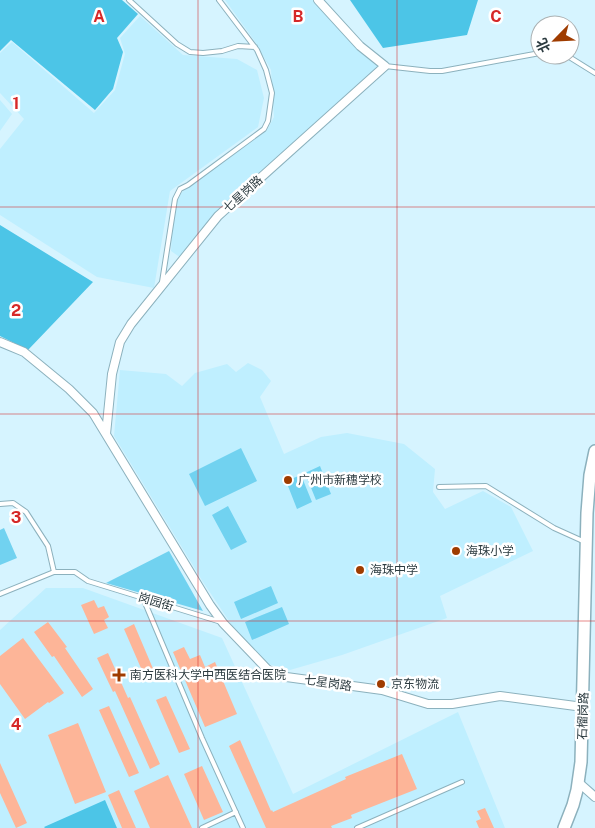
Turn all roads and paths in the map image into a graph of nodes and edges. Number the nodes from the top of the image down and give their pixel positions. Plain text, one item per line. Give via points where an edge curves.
1 (129, 0) edge
2 (219, 0) edge
3 (318, 0) edge
4 (255, 47) junction
5 (530, 55) edge
6 (580, 64) edge
7 (385, 66) junction
8 (595, 74) edge
9 (162, 286) junction
10 (0, 342) edge
11 (106, 434) junction
12 (595, 451) edge
13 (439, 487) dead end
14 (0, 504) edge
15 (587, 543) junction
16 (54, 572) junction
17 (0, 594) edge
18 (143, 598) junction
19 (591, 598) edge
20 (223, 622) junction
21 (583, 707) junction
22 (462, 782) dead end
23 (578, 782) junction
24 (592, 790) edge
25 (595, 797) edge
26 (236, 812) junction
27 (202, 828) edge
28 (243, 828) edge
29 (357, 828) edge
30 (564, 828) edge

1 - 4 lane via 190,52
2 - 4 lane
3 - 7 street via 360,46
4 - 9 lane via 272,92 268,121 264,129 180,189 175,199
5 - 7 lane via 442,71
6 - 8 lane
7 - 9 street, 七星岗路 via 218,216
9 - 11 street, 七星岗路 via 120,342 112,374
10 - 11 street, 七星岗路 via 24,352 69,388 93,412
11 - 20 street, 七星岗路
12 - 15 main road, 石榴岗路 via 587,513
13 - 15 lane via 486,486 554,528
14 - 16 lane via 13,503 26,512 48,546
15 - 19 main road, 石榴岗路
16 - 17 lane
16 - 18 lane, 岗园街 via 75,572 88,581
18 - 20 lane, 岗园街
18 - 26 lane
19 - 21 main road, 石榴岗路
20 - 21 street, 七星岗路 via 266,669 279,676 382,690 428,704 452,704 500,696
21 - 23 main road, 石榴岗路
22 - 29 lane
23 - 24 street
23 - 30 main road, 石榴岗路
24 - 25 street
26 - 27 lane
26 - 28 lane

